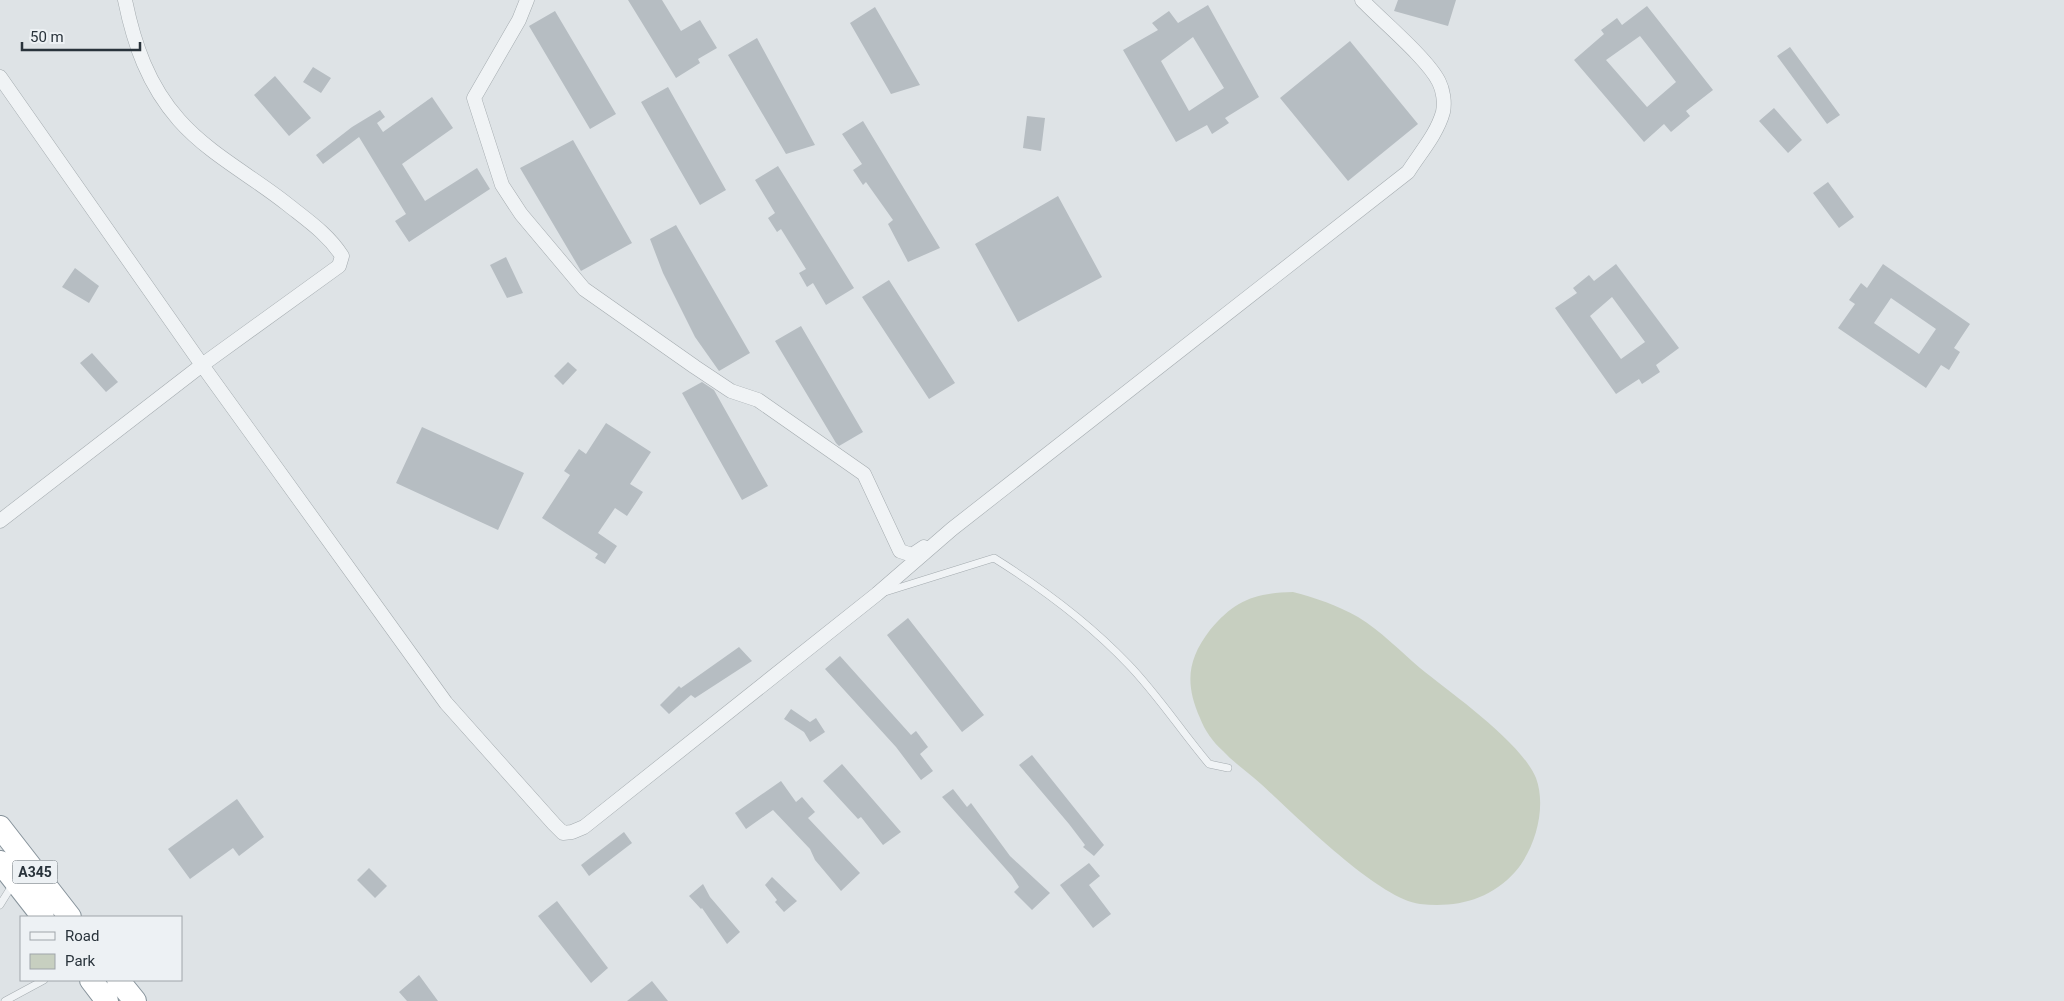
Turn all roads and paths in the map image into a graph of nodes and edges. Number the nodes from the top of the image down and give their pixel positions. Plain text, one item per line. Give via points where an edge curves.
1 (125, 0) edge
2 (527, 0) edge
3 (1362, 0) edge
4 (0, 77) edge
5 (202, 365) junction
6 (0, 521) edge
7 (952, 529) junction
8 (877, 594) junction
9 (1228, 768) dead end
10 (0, 827) edge
11 (0, 862) edge
12 (14, 880) junction
13 (0, 905) edge
14 (42, 916) edge
15 (69, 916) edge
16 (42, 981) edge
17 (92, 981) edge
18 (119, 981) edge
19 (5, 1001) edge
20 (107, 1001) edge
21 (135, 1001) edge

1 - 5 street via 140,58 153,84 179,120 217,154 258,181 332,241 342,256 339,266
2 - 7 street via 520,20 474,98 502,185 522,214 584,289 694,367 731,390 758,400 864,474 900,551 912,555
3 - 7 street via 1422,60 1443,92 1443,111 1435,131 1408,172
4 - 5 street
5 - 6 street
5 - 8 street via 446,702 563,833 584,827
7 - 8 street
8 - 9 lane via 994,558 1065,606 1128,663 1209,764
10 - 15 highway, A345
11 - 12 highway, A345
12 - 13 lane
12 - 14 highway, A345
16 - 19 lane
17 - 20 highway
18 - 21 highway

